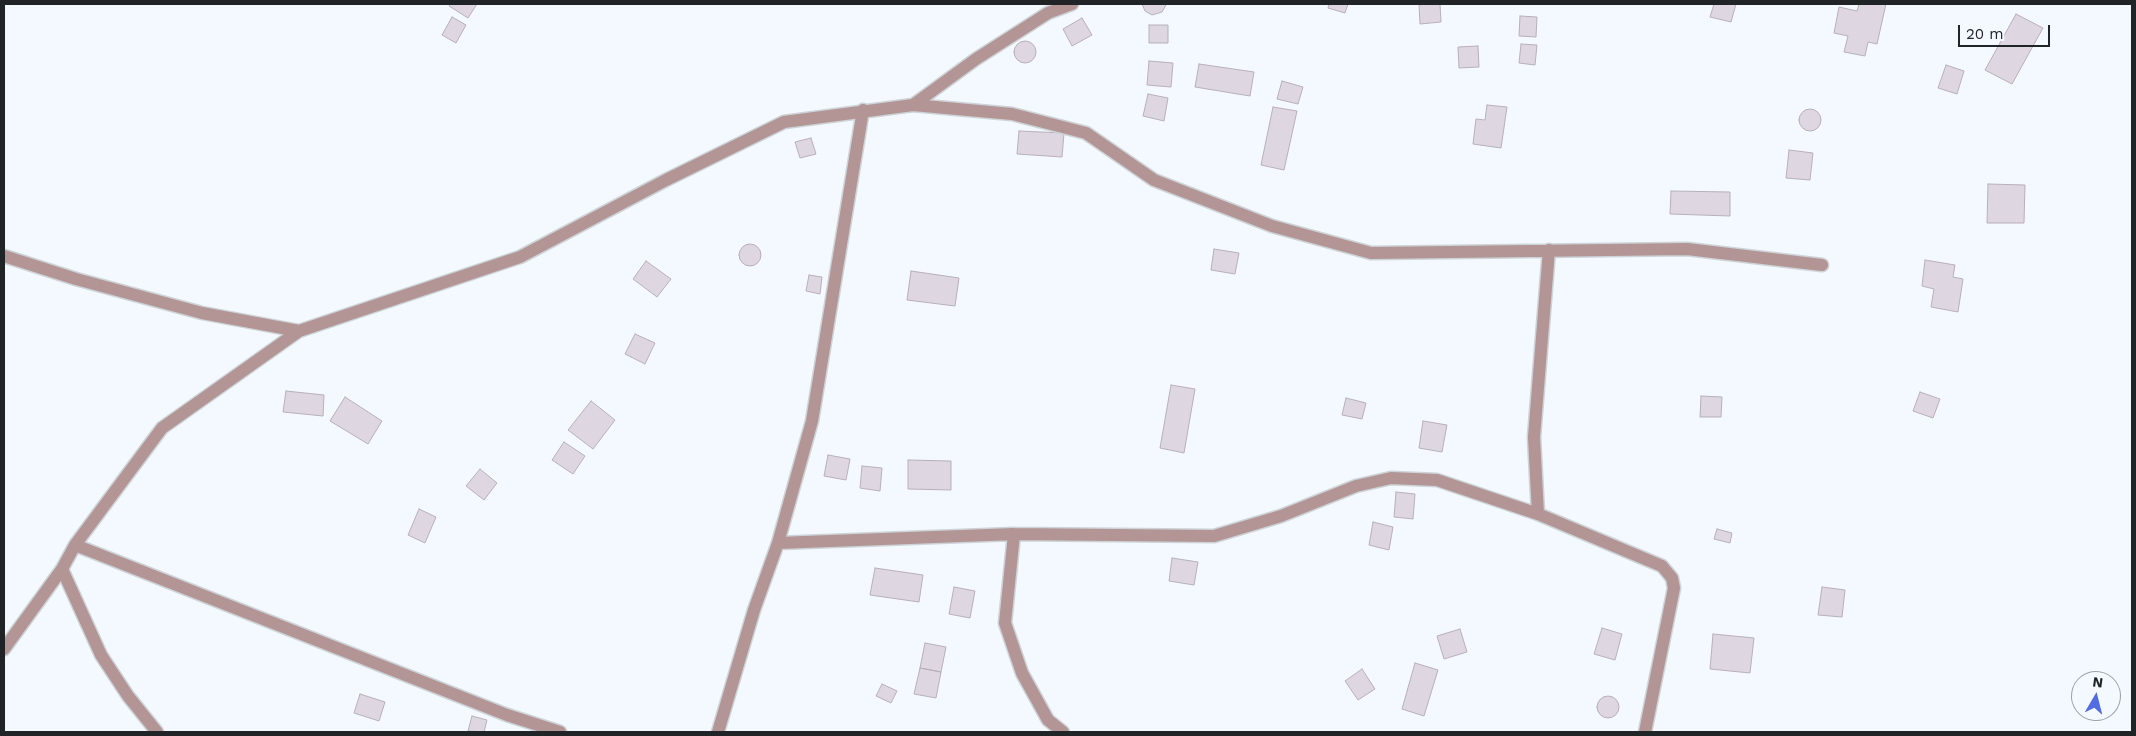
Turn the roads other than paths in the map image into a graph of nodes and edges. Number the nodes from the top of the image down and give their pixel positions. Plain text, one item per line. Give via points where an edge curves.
1 (1072, 4) edge
2 (913, 105) junction
3 (863, 110) junction
4 (1549, 250) junction
5 (4, 256) edge
6 (1822, 265) dead end
7 (299, 332) junction
8 (1538, 514) junction
9 (1014, 534) junction
10 (778, 543) junction
11 (75, 545) junction
12 (62, 569) junction
13 (4, 649) edge
14 (157, 732) edge
15 (560, 732) edge
16 (718, 732) edge
17 (1063, 732) edge
18 (1645, 732) edge

1 - 2 street via 1048,13 976,59
2 - 3 street
2 - 4 street via 1012,114 1086,133 1154,180 1272,226 1371,253
3 - 7 street via 784,122 520,257
3 - 10 street via 812,421
4 - 6 street via 1687,249
4 - 8 street via 1534,436
5 - 7 street via 202,313
7 - 11 street via 162,428
8 - 9 street via 1437,480 1391,478 1356,486 1281,516 1214,536
8 - 18 street via 1662,566 1672,578 1674,588
9 - 10 street
9 - 17 street via 1005,623 1022,673 1048,720
10 - 16 street via 754,610
11 - 12 street
11 - 15 street via 508,716
12 - 13 street
12 - 14 street via 101,655

